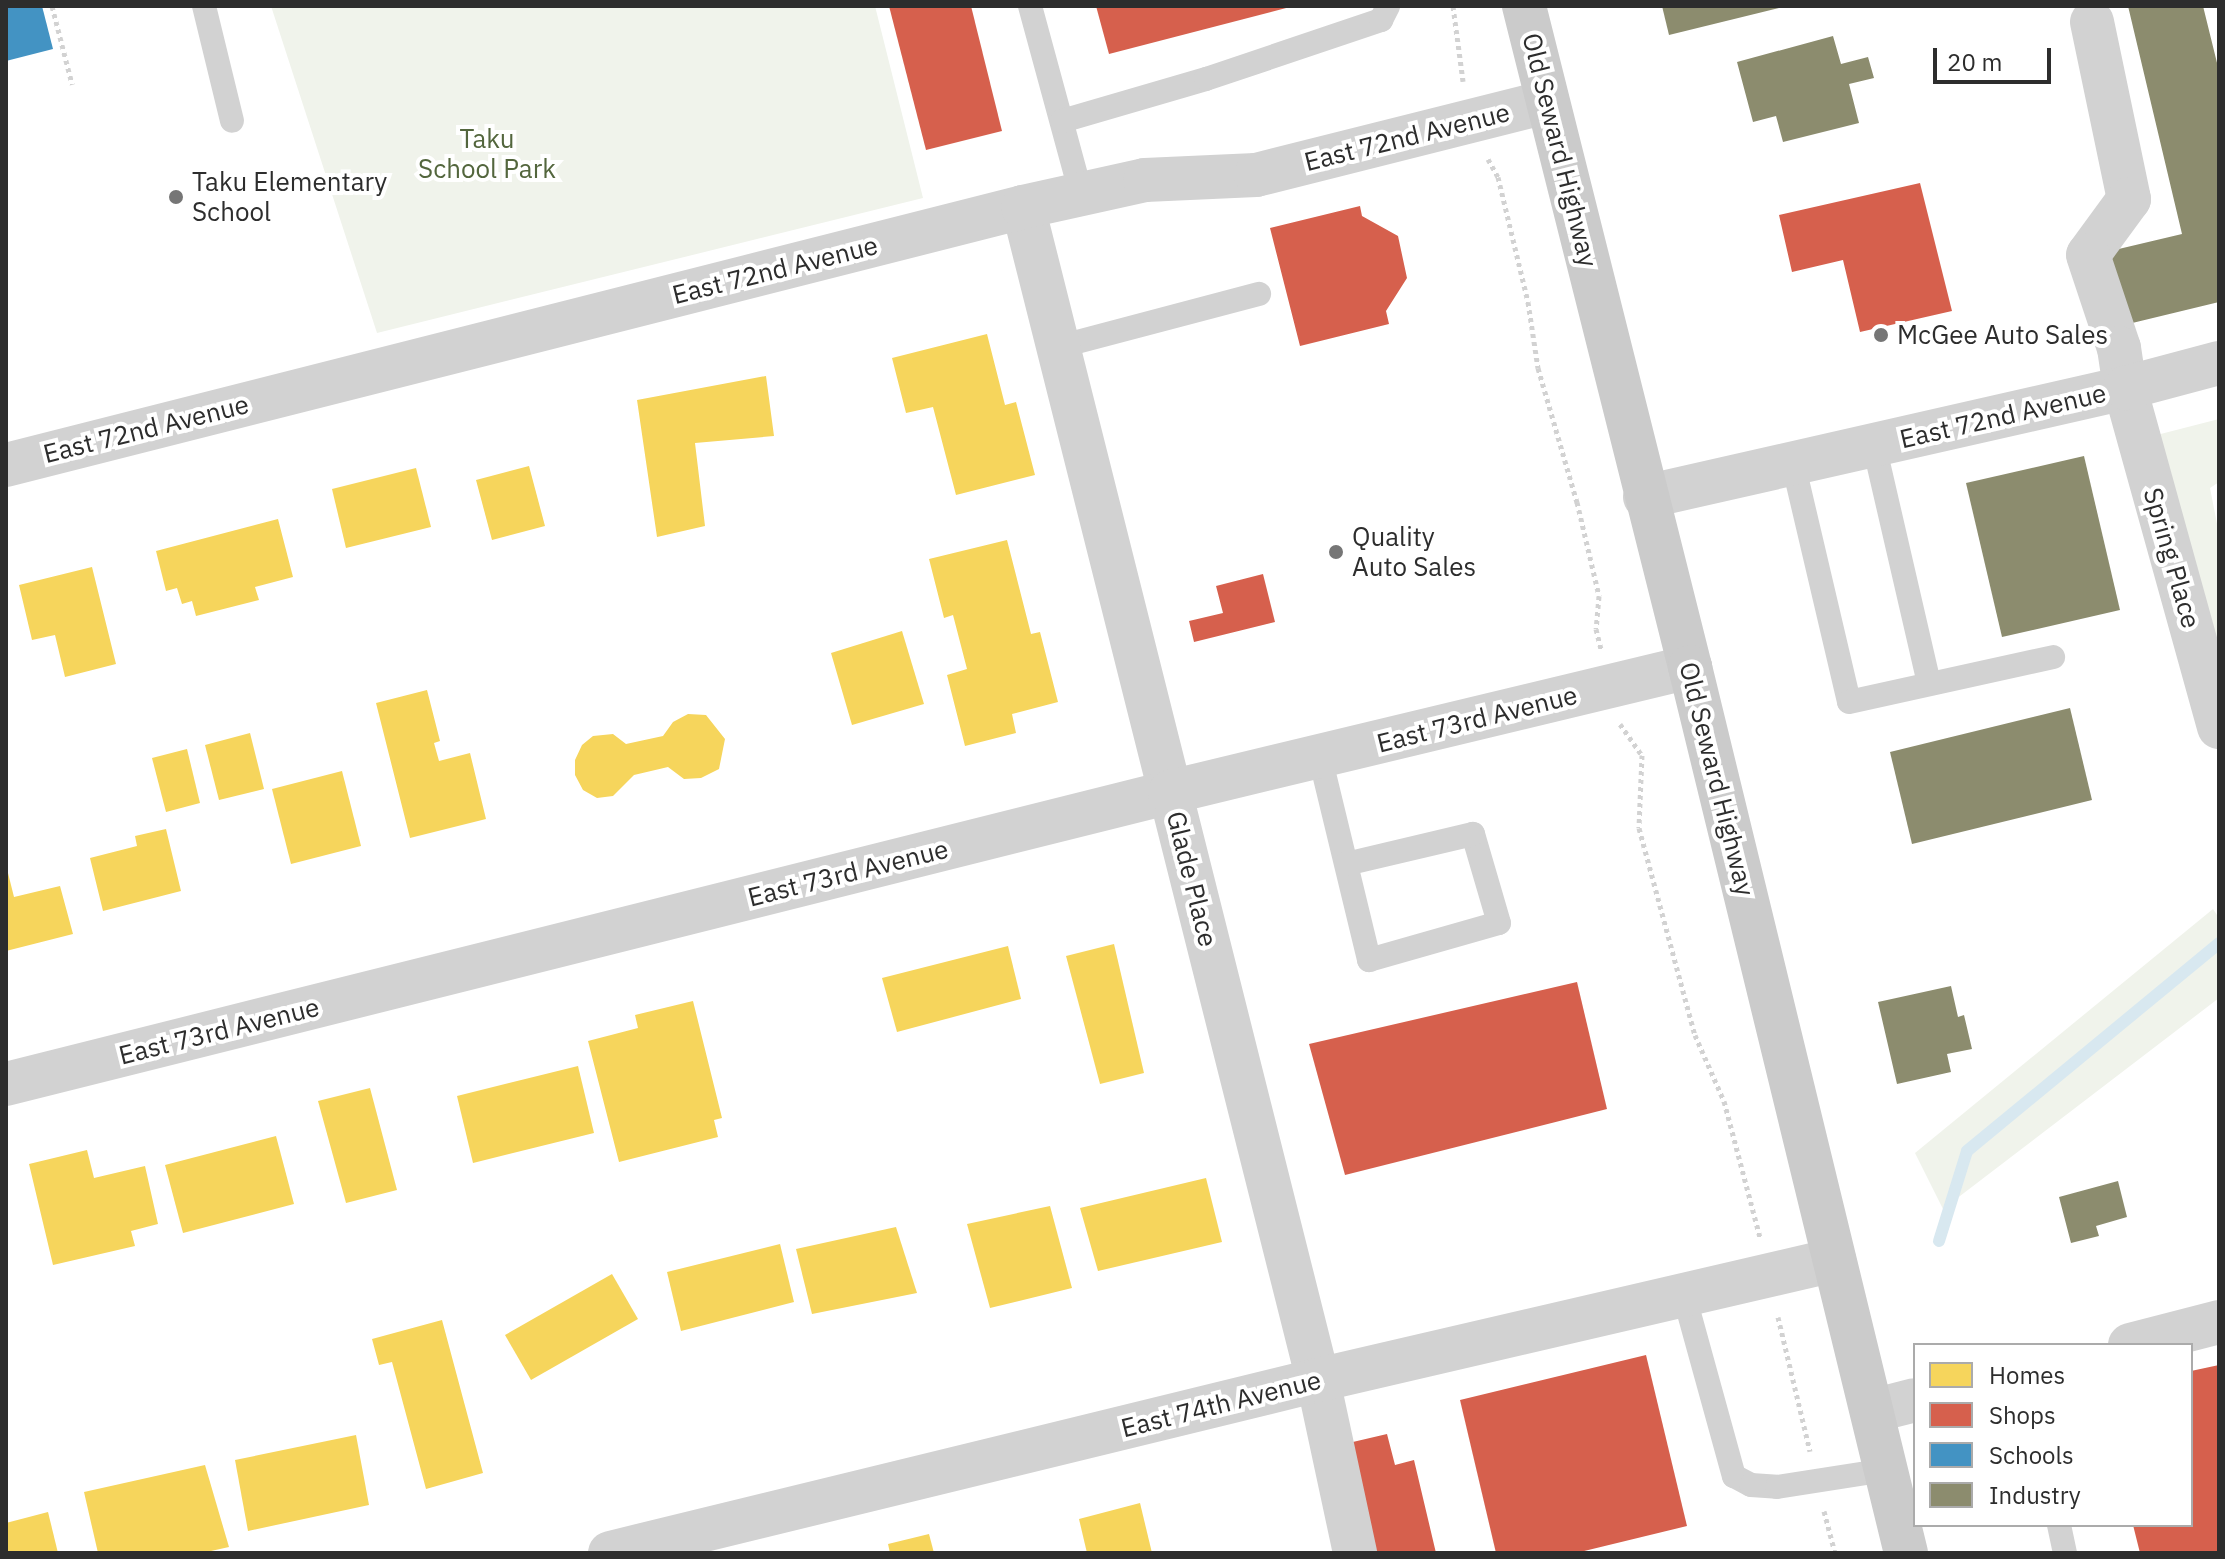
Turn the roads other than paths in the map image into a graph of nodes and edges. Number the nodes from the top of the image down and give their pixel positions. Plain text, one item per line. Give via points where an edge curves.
1 (204, 6) edge
2 (1030, 6) edge
3 (1388, 6) edge
4 (1524, 6) edge
5 (2092, 22) dead end
6 (1547, 102) junction
7 (232, 121) dead end
8 (1062, 121) junction
9 (1081, 194) junction
10 (1023, 207) junction
11 (1259, 294) dead end
12 (1058, 347) junction
13 (2219, 363) edge
14 (2125, 388) junction
15 (1874, 445) junction
16 (1793, 463) junction
17 (6, 465) edge
18 (1645, 497) junction
19 (2053, 657) dead end
20 (1690, 667) junction
21 (1929, 684) junction
22 (2219, 727) edge
23 (1320, 757) junction
24 (1170, 792) junction
25 (1346, 864) junction
26 (6, 1084) edge
27 (1834, 1260) junction
28 (1684, 1295) junction
29 (2219, 1322) edge
30 (2138, 1343) edge
31 (1318, 1380) junction
32 (1913, 1401) edge
33 (1872, 1411) junction
34 (1886, 1470) junction
35 (2059, 1527) edge
36 (610, 1553) edge
37 (1355, 1553) edge
38 (1906, 1553) edge
39 (2065, 1553) edge

1 - 7 lane
2 - 8 lane
3 - 8 lane via 1381,20
4 - 6 main road, Old Seward Highway
5 - 14 street, Spring Place via 2129,199 2088,255 2119,348
6 - 9 street, East 72nd Avenue via 1256,175 1145,180
6 - 18 main road, Old Seward Highway
8 - 9 lane
9 - 10 street, East 72nd Avenue
10 - 12 street, Glade Place
10 - 17 street, East 72nd Avenue
11 - 12 lane
12 - 24 street, Glade Place
13 - 14 street, East 72nd Avenue
14 - 15 street, East 72nd Avenue
14 - 22 street, Spring Place
15 - 16 street, East 72nd Avenue
15 - 21 lane
16 - 18 street, East 72nd Avenue
16 - 21 lane via 1849,702
18 - 20 main road, Old Seward Highway
19 - 21 lane
20 - 23 street, East 73rd Avenue
20 - 27 main road, Old Seward Highway
23 - 24 street, East 73rd Avenue
23 - 25 lane
24 - 26 street, East 73rd Avenue
24 - 31 street, Glade Place
25 - 25 lane via 1369,960 1499,923 1473,834
27 - 28 street, East 74th Avenue
27 - 33 main road, Old Seward Highway
28 - 31 street, East 74th Avenue
28 - 34 lane via 1734,1476 1751,1485 1777,1487
29 - 30 street
31 - 36 street, East 74th Avenue
31 - 37 street, Glade Place
32 - 33 street
33 - 34 main road, Old Seward Highway
34 - 38 main road, Old Seward Highway
35 - 39 lane

